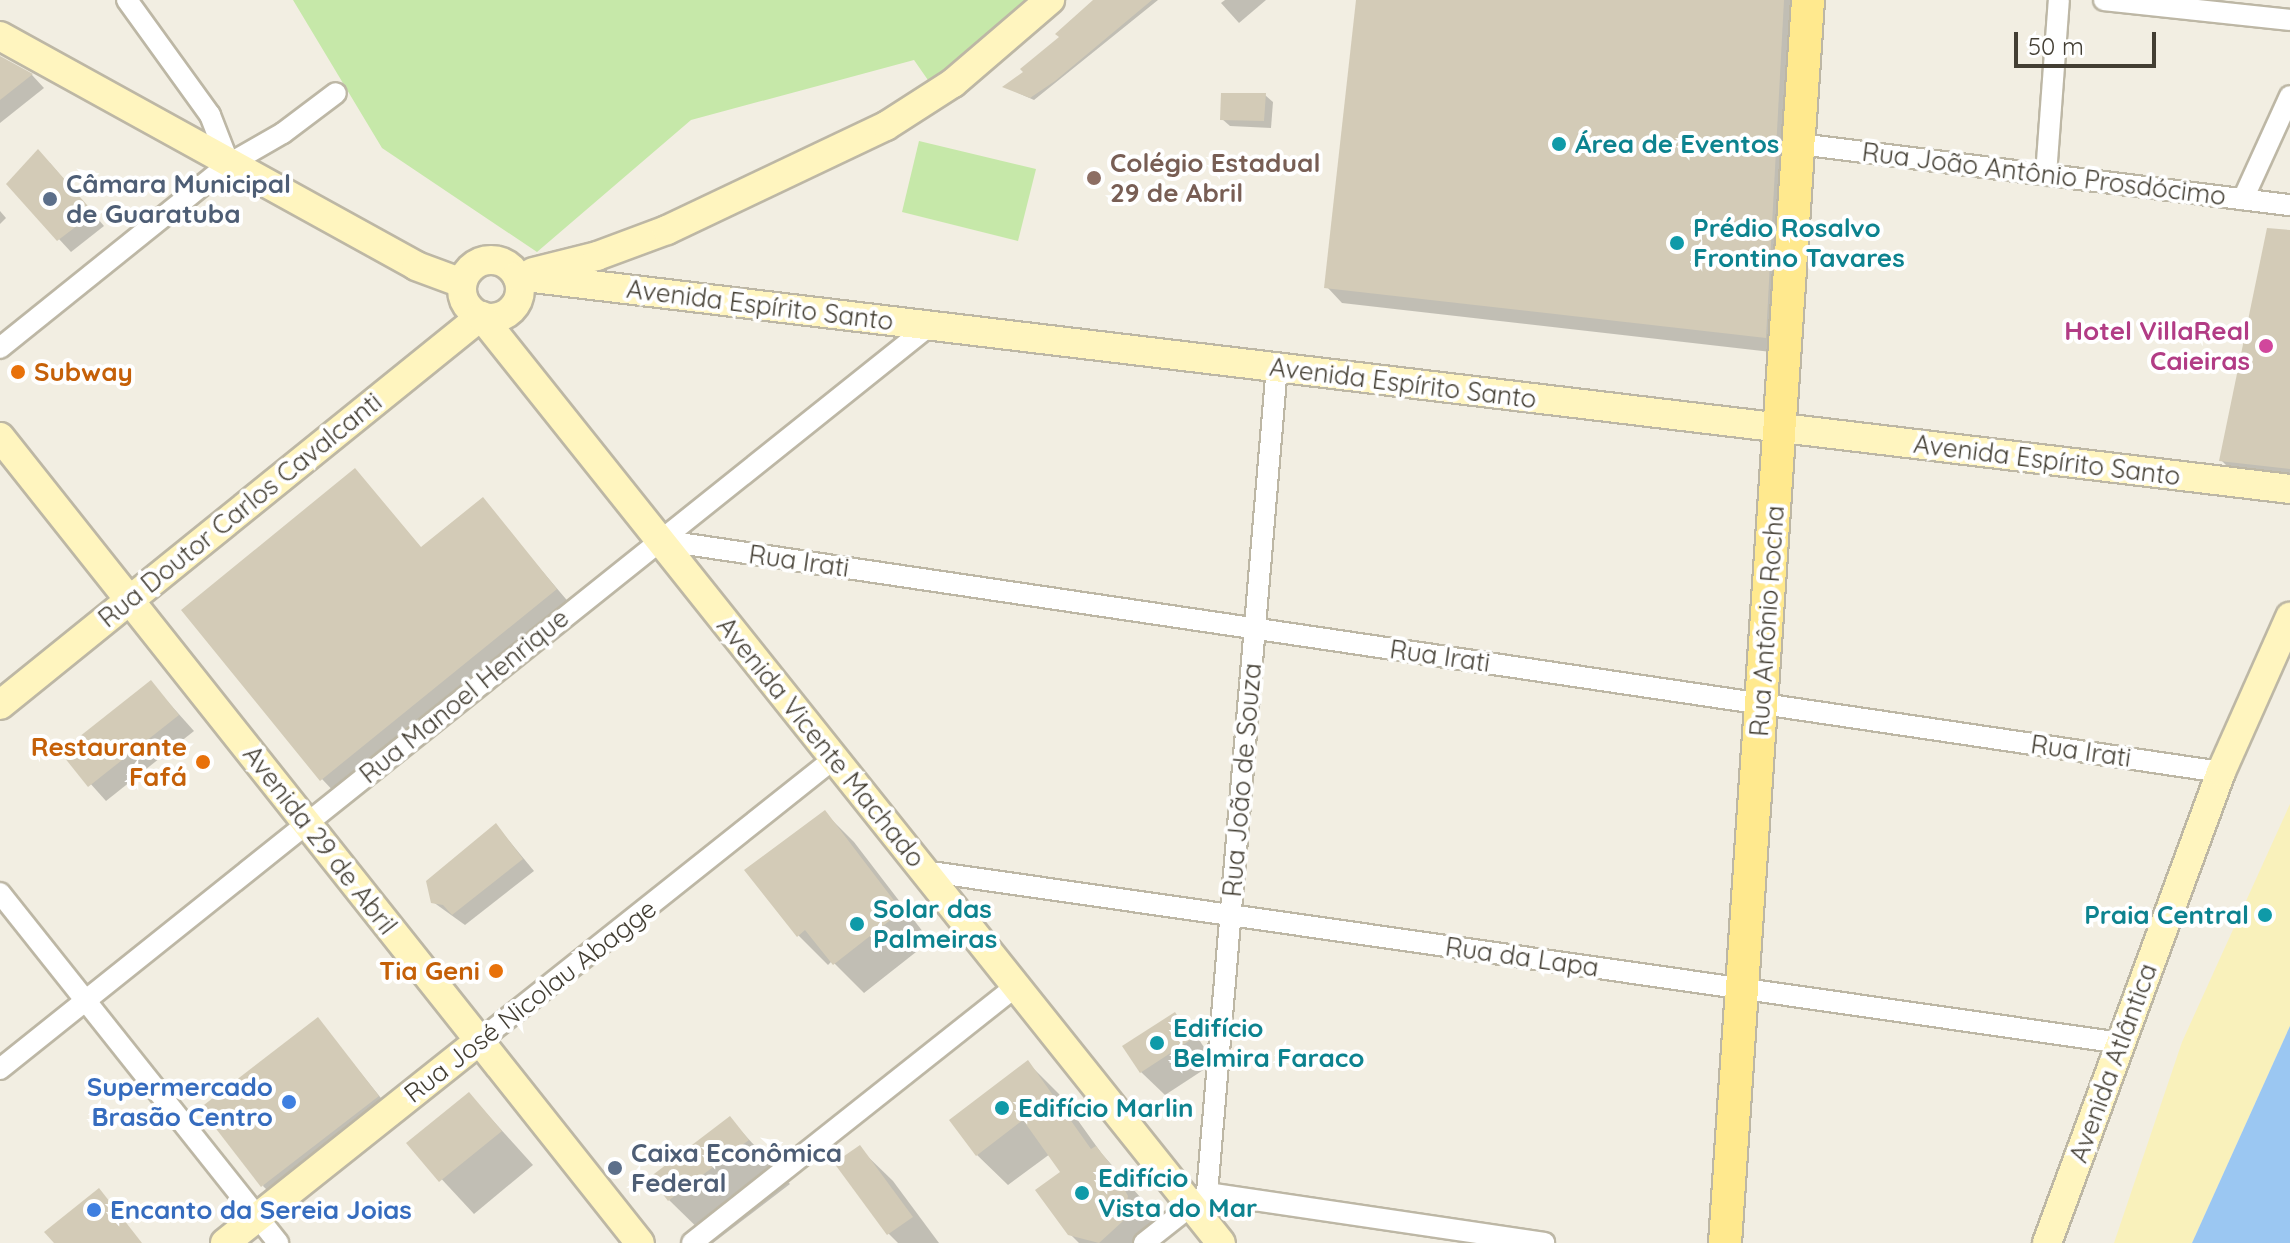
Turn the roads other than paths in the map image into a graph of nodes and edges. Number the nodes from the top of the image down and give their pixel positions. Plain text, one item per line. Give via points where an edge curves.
1 (127, 0) edge
2 (1050, 0) edge
3 (1808, 0) edge
4 (2059, 0) edge
5 (2104, 0) edge
6 (2290, 20) edge
7 (0, 36) edge
8 (336, 93) dead end
9 (2290, 96) edge
10 (1799, 144) junction
11 (229, 164) junction
12 (2046, 175) junction
13 (2243, 199) junction
14 (2290, 205) edge
15 (517, 276) junction
16 (462, 283) junction
17 (481, 316) junction
18 (929, 326) junction
19 (0, 348) edge
20 (1277, 367) junction
21 (1780, 428) junction
22 (0, 437) edge
23 (2290, 489) edge
24 (659, 540) junction
25 (129, 600) junction
26 (2290, 617) edge
27 (1255, 628) junction
28 (1761, 703) junction
29 (0, 705) edge
30 (834, 759) junction
31 (2221, 772) junction
32 (306, 823) junction
33 (924, 871) junction
34 (0, 893) edge
35 (1230, 915) junction
36 (1016, 986) junction
37 (1742, 989) junction
38 (85, 1000) junction
39 (479, 1041) junction
40 (2120, 1043) junction
41 (0, 1069) edge
42 (1199, 1199) junction
43 (257, 1217) junction
44 (225, 1243) edge
45 (278, 1243) edge
46 (640, 1243) edge
47 (692, 1243) edge
48 (1144, 1243) edge
49 (1221, 1243) edge
50 (1544, 1243) edge
51 (1725, 1243) edge
52 (2047, 1243) edge

1 - 11 street via 210,115
2 - 15 main road via 953,83 857,141 667,230 597,256
3 - 10 main road, Rua Antônio Rocha
4 - 12 street
5 - 6 street
7 - 11 main road
8 - 11 street via 283,133
9 - 13 street
10 - 12 street, Rua João Antônio Prosdócimo
10 - 21 main road, Rua Antônio Rocha
11 - 16 main road via 416,266
11 - 19 street
12 - 13 street, Rua João Antônio Prosdócimo
13 - 14 street, Rua João Antônio Prosdócimo
15 - 16 main road via 505,264 487,260 471,267
15 - 17 main road via 519,295 509,312
15 - 18 main road, Avenida Espírito Santo
16 - 17 main road via 463,299
17 - 24 main road, Avenida Vicente Machado
17 - 25 main road, Rua Doutor Carlos Cavalcanti
18 - 20 main road, Avenida Espírito Santo
18 - 24 street, Rua Manoel Henrique
20 - 21 main road, Avenida Espírito Santo
20 - 27 street, Rua João de Souza
21 - 23 main road, Avenida Espírito Santo
21 - 28 main road, Rua Antônio Rocha
22 - 25 main road, Avenida 29 de Abril
24 - 27 street, Rua Irati
24 - 30 main road, Avenida Vicente Machado
24 - 32 street, Rua Manoel Henrique
25 - 29 main road, Rua Doutor Carlos Cavalcanti
25 - 32 main road, Avenida 29 de Abril
26 - 31 main road, Avenida Atlântica
27 - 28 street, Rua Irati
27 - 35 street, Rua João de Souza
28 - 31 street, Rua Irati
28 - 37 main road, Rua Antônio Rocha
30 - 33 main road, Avenida Vicente Machado
30 - 39 street, Rua José Nicolau Abagge
31 - 40 main road, Avenida Atlântica
32 - 38 street, Rua Manoel Henrique
32 - 39 main road, Avenida 29 de Abril
33 - 35 street, Rua da Lapa
33 - 36 main road, Avenida Vicente Machado
34 - 38 street
35 - 37 street, Rua da Lapa
35 - 42 street, Rua João de Souza
36 - 42 main road, Avenida Vicente Machado
36 - 47 street
37 - 40 street, Rua da Lapa
37 - 51 main road, Rua Antônio Rocha
38 - 41 street, Rua Manoel Henrique
38 - 43 street
39 - 43 main road, Rua José Nicolau Abagge
39 - 46 main road, Avenida 29 de Abril
40 - 52 main road, Avenida Atlântica
42 - 48 street
42 - 49 main road, Avenida Vicente Machado
42 - 50 street
43 - 44 main road, Rua José Nicolau Abagge
43 - 45 street

